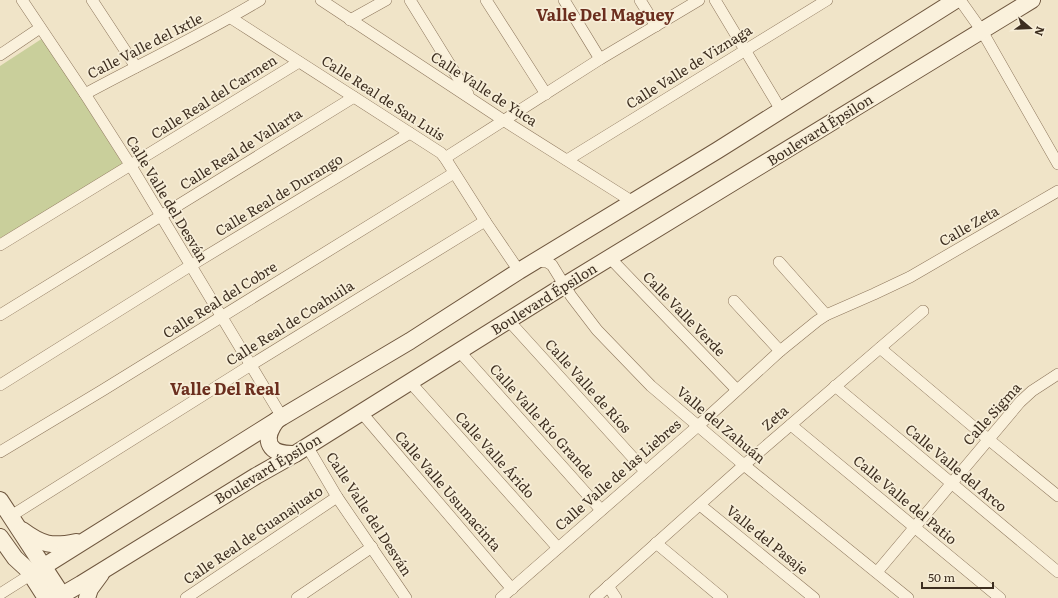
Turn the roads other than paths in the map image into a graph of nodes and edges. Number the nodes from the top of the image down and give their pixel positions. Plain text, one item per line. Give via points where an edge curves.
1 (22, 0) edge
2 (92, 0) edge
3 (260, 0) edge
4 (321, 0) edge
5 (386, 0) edge
6 (410, 0) edge
7 (486, 0) edge
8 (564, 0) edge
9 (640, 0) edge
10 (699, 0) edge
11 (715, 0) edge
12 (827, 0) edge
13 (956, 0) edge
14 (960, 0) edge
15 (1032, 0) edge
16 (231, 18) junction
17 (350, 20) junction
18 (656, 26) junction
19 (40, 28) junction
20 (982, 31) junction
21 (744, 50) junction
22 (0, 55) edge
23 (600, 59) junction
24 (299, 62) junction
25 (136, 67) junction
26 (85, 94) junction
27 (546, 94) junction
28 (354, 97) junction
29 (470, 97) junction
30 (781, 110) junction
31 (503, 120) junction
32 (410, 133) junction
33 (445, 158) junction
34 (567, 160) junction
35 (1058, 164) edge
36 (131, 166) junction
37 (454, 173) junction
38 (1058, 191) edge
39 (633, 202) junction
40 (161, 216) junction
41 (485, 221) junction
42 (0, 245) edge
43 (610, 258) junction
44 (534, 261) junction
45 (779, 262) dead end
46 (190, 266) junction
47 (519, 271) junction
48 (565, 285) junction
49 (895, 285) joint
50 (734, 301) dead end
51 (923, 311) dead end
52 (0, 315) edge
53 (826, 315) junction
54 (221, 317) junction
55 (509, 321) junction
56 (880, 348) junction
57 (780, 351) junction
58 (460, 352) junction
59 (251, 365) junction
60 (1058, 374) edge
61 (410, 382) junction
62 (0, 385) edge
63 (835, 386) junction
64 (737, 390) junction
65 (361, 412) junction
66 (280, 419) junction
67 (699, 425) junction
68 (791, 425) junction
69 (988, 439) junction
70 (301, 450) junction
71 (0, 452) edge
72 (744, 465) junction
73 (645, 471) junction
74 (950, 483) junction
75 (1058, 496) edge
76 (337, 498) junction
77 (0, 500) edge
78 (700, 504) junction
79 (601, 510) junction
80 (14, 521) junction
81 (914, 528) junction
82 (0, 537) edge
83 (82, 541) junction
84 (656, 544) junction
85 (372, 547) junction
86 (558, 548) junction
87 (105, 569) junction
88 (37, 570) junction
89 (877, 572) junction
90 (1058, 572) edge
91 (608, 586) junction
92 (512, 589) junction
93 (0, 594) edge
94 (61, 597) edge
95 (46, 598) edge
96 (88, 598) edge
97 (186, 598) edge
98 (297, 598) edge
99 (406, 598) edge
100 (501, 598) edge
101 (595, 598) edge
102 (616, 598) edge
103 (722, 598) edge
104 (814, 598) edge
105 (908, 598) edge
106 (1000, 598) edge

1 - 19 street, Calle Valle del Desván
2 - 25 street
3 - 16 street, Calle Valle del Ixtle
4 - 17 street, Calle Valle de Yuca
5 - 17 street
6 - 29 street
7 - 27 street
8 - 23 street
9 - 18 street
10 - 18 street
11 - 21 street
12 - 21 street, Calle Valle de Viznaga
13 - 30 street
14 - 20 street
15 - 20 street, Boulevard Épsilon
16 - 24 street, Calle Real de San Luis
16 - 25 street, Calle Valle del Ixtle
17 - 29 street, Calle Valle de Yuca
18 - 23 street
19 - 22 street
19 - 26 street, Calle Valle del Desván
20 - 35 street
20 - 43 street, Boulevard Épsilon
21 - 30 street
21 - 34 street, Calle Valle de Viznaga
23 - 27 street
24 - 28 street, Calle Real de San Luis
24 - 36 street, Calle Real del Carmen
25 - 26 street, Calle Valle del Ixtle
26 - 36 street, Calle Valle del Desván
27 - 31 street
28 - 32 street, Calle Real de San Luis
28 - 40 street, Calle Real de Vallarta
29 - 31 street, Calle Valle de Yuca
30 - 39 street
31 - 33 street
31 - 34 street, Calle Valle de Yuca
32 - 33 street, Calle Real de San Luis
32 - 46 street, Calle Real de Durango
33 - 37 street, Calle Real de San Luis
34 - 39 street, Calle Valle de Yuca
36 - 40 street, Calle Valle del Desván
36 - 42 street, Calle Real del Carmen
37 - 41 street, Calle Real de San Luis
37 - 54 street, Calle Real del Cobre
38 - 49 street, Calle Zeta
39 - 44 street
40 - 46 street, Calle Valle del Desván
40 - 52 street, Calle Real de Vallarta
41 - 47 street, Calle Real de San Luis
41 - 59 street, Calle Real de Coahuila
43 - 48 street, Boulevard Épsilon
43 - 64 street, Calle Valle Verde
44 - 47 street
44 - 48 street, Valle del Zahuán via 552,265
45 - 53 street
46 - 54 street, Calle Valle del Desván
46 - 62 street, Calle Real de Durango
47 - 66 street via 410,341
48 - 55 street, Boulevard Épsilon
48 - 67 street, Valle del Zahuán via 590,321 617,351 651,386
49 - 53 street, Calle Valle de las Liebres
50 - 57 street
51 - 56 street, Zeta
53 - 57 street, Calle Valle de las Liebres
54 - 59 street, Calle Valle del Desván
54 - 71 street, Calle Real del Cobre
55 - 58 street, Boulevard Épsilon
55 - 73 street, Calle Valle de Ríos
56 - 63 street, Zeta
56 - 69 street
57 - 64 street, Calle Valle de las Liebres
58 - 61 street, Boulevard Épsilon
58 - 79 street, Calle Valle Río Grande
59 - 66 street, Calle Valle del Desván
59 - 80 street, Calle Real de Coahuila
60 - 69 street, Calle Sigma via 1020,402
61 - 65 street, Boulevard Épsilon
61 - 86 street, Calle Valle Árido
63 - 68 street, Zeta
63 - 74 street, Calle Valle del Arco
64 - 67 street, Calle Valle de las Liebres
65 - 70 street, Boulevard Épsilon
65 - 92 street, Calle Valle Usumacinta
66 - 70 street via 269,433 270,445 278,453
66 - 83 street
67 - 72 street, Valle del Zahuán
67 - 73 street, Calle Valle de las Liebres
68 - 72 street, Zeta
68 - 81 street, Calle Valle del Patio
69 - 74 street, Calle Sigma
69 - 75 street
70 - 76 street, Calle Valle del Desván
70 - 87 street, Boulevard Épsilon
72 - 78 street, Zeta
72 - 89 street, Valle del Zahuán
73 - 79 street, Calle Valle de las Liebres
74 - 81 street, Calle Sigma
74 - 90 street, Calle Valle del Arco
76 - 85 street, Calle Valle del Desván
76 - 97 street, Calle Real de Guanajuato
77 - 80 street
78 - 84 street, Zeta
78 - 104 street, Valle del Pasaje
79 - 86 street, Calle Valle de las Liebres
80 - 83 street via 32,538 46,544 62,545
80 - 88 street
81 - 89 street, Calle Sigma
81 - 106 street, Calle Valle del Patio
82 - 88 street via 15,558 28,570
83 - 88 street
84 - 91 street, Zeta
84 - 103 street
85 - 98 street
85 - 99 street, Calle Valle del Desván
86 - 92 street, Calle Valle de las Liebres
87 - 94 street, Boulevard Épsilon
87 - 96 street via 90,590
88 - 93 street
88 - 94 street
88 - 95 street
89 - 105 street, Valle del Zahuán
91 - 101 street, Zeta
91 - 102 street
92 - 100 street, Calle Valle de las Liebres

